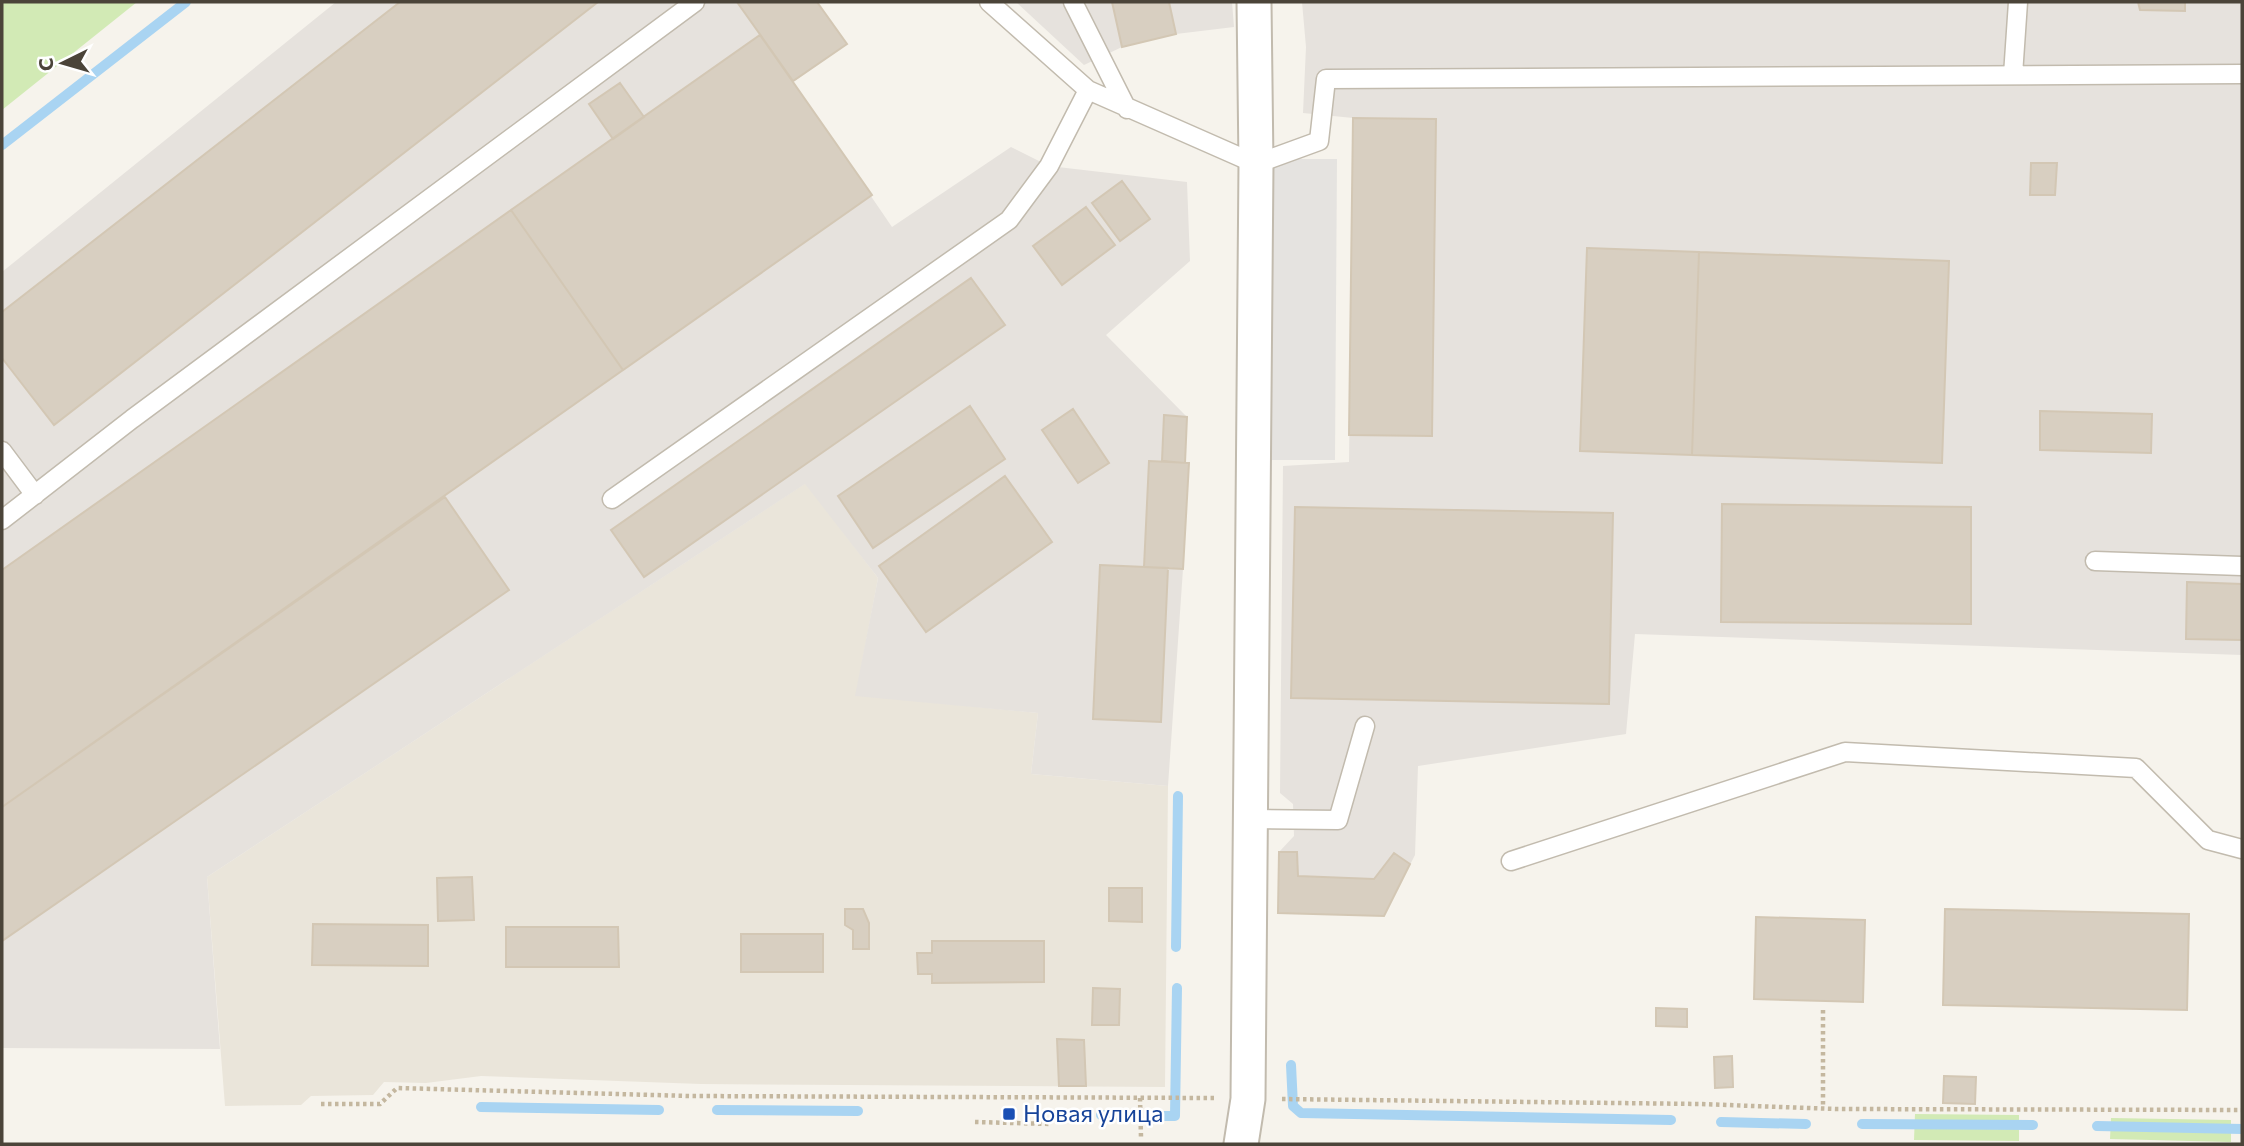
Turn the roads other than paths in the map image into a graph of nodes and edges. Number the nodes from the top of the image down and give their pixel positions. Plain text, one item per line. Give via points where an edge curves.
1 (695, 2) edge
2 (989, 2) edge
3 (1073, 2) edge
4 (1254, 2) edge
5 (2018, 2) edge
6 (2242, 74) edge
7 (2013, 75) junction
8 (1088, 90) junction
9 (1127, 108) junction
10 (1256, 164) junction
11 (2, 450) edge
12 (36, 495) junction
13 (612, 499) dead end
14 (2, 520) edge
15 (2095, 562) dead end
16 (2242, 566) edge
17 (1365, 726) dead end
18 (1250, 819) junction
19 (2242, 849) edge
20 (1511, 861) dead end
21 (1241, 1144) edge

1 - 12 lane
2 - 8 lane
3 - 9 lane
4 - 10 street
5 - 7 lane
6 - 7 lane
7 - 10 lane via 1326,79 1319,141
8 - 9 lane
8 - 13 lane via 1049,166 1009,220
9 - 10 lane
10 - 18 street
11 - 12 lane
12 - 14 lane
15 - 16 lane
17 - 18 lane via 1338,820
18 - 21 street via 1248,1099
19 - 20 lane via 2208,840 2136,768 1845,752

